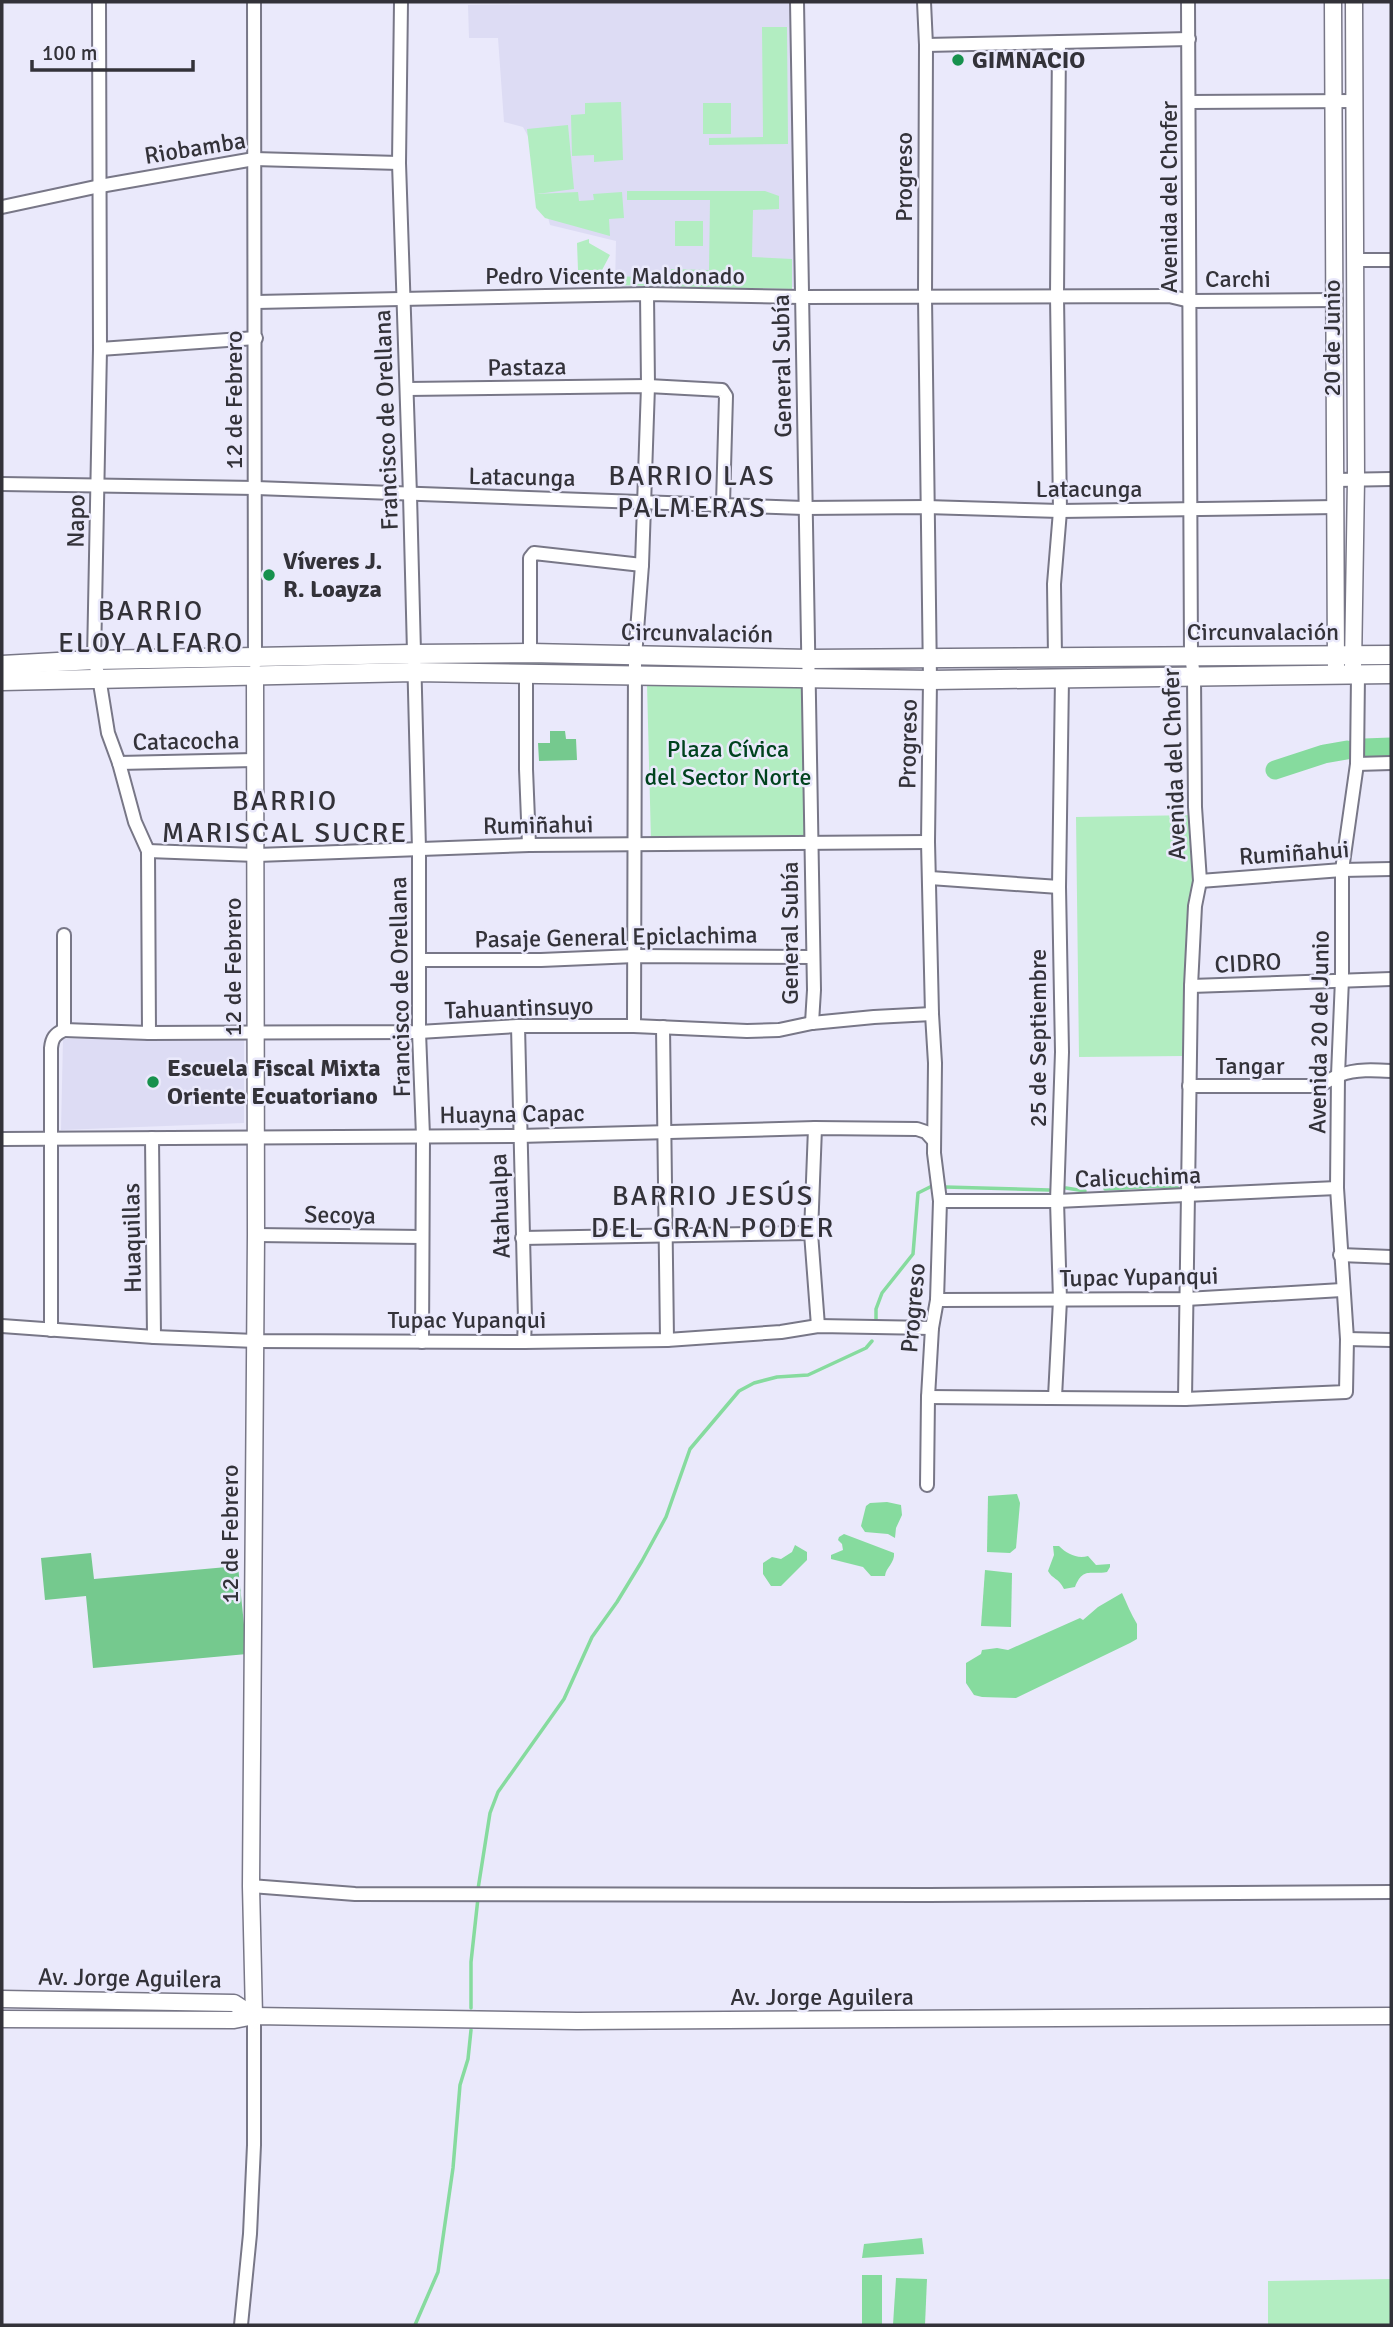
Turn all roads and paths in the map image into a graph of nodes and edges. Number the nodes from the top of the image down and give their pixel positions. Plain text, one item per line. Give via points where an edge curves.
1 (99, 2) edge
2 (254, 2) edge
3 (401, 2) edge
4 (797, 2) edge
5 (924, 2) edge
6 (1188, 2) edge
7 (1333, 2) edge
8 (1354, 2) edge
9 (1189, 39) junction
10 (1059, 42) junction
11 (926, 45) junction
12 (1355, 101) junction
13 (1189, 102) junction
14 (1334, 102) junction
15 (254, 159) junction
16 (399, 163) junction
17 (100, 186) junction
18 (2, 207) edge
19 (1355, 260) junction
20 (1391, 260) edge
21 (1335, 282) junction
22 (1355, 282) junction
23 (647, 294) junction
24 (1057, 296) junction
25 (802, 297) junction
26 (925, 297) junction
27 (403, 300) junction
28 (1336, 300) junction
29 (1190, 301) junction
30 (256, 302) junction
31 (256, 338) junction
32 (100, 349) junction
33 (648, 386) junction
34 (407, 389) junction
35 (1356, 479) junction
36 (1391, 479) edge
37 (1336, 480) junction
38 (2, 484) edge
39 (97, 485) junction
40 (256, 488) junction
41 (410, 495) junction
42 (644, 501) junction
43 (723, 504) junction
44 (926, 507) junction
45 (1336, 507) junction
46 (804, 508) junction
47 (1191, 510) junction
48 (1059, 511) junction
49 (642, 565) junction
50 (530, 653) junction
51 (256, 655) junction
52 (1391, 655) edge
53 (1191, 656) junction
54 (1055, 657) junction
55 (930, 658) junction
56 (809, 659) junction
57 (413, 663) junction
58 (2, 665) edge
59 (635, 666) junction
60 (1347, 667) junction
61 (97, 668) junction
62 (526, 672) junction
63 (255, 674) junction
64 (1391, 674) edge
65 (1194, 676) junction
66 (1062, 678) junction
67 (809, 679) junction
68 (930, 680) junction
69 (2, 681) edge
70 (254, 760) junction
71 (119, 763) junction
72 (1391, 763) edge
73 (1357, 764) junction
74 (811, 842) junction
75 (928, 842) junction
76 (529, 845) junction
77 (635, 845) junction
78 (419, 849) junction
79 (148, 851) junction
80 (257, 855) junction
81 (1391, 869) edge
82 (1342, 870) junction
83 (930, 878) junction
84 (1200, 881) junction
85 (1059, 887) junction
86 (64, 935) dead end
87 (635, 956) junction
88 (813, 957) junction
89 (420, 960) junction
90 (1342, 979) junction
91 (1391, 979) edge
92 (1191, 986) junction
93 (932, 1014) junction
94 (811, 1023) junction
95 (518, 1026) junction
96 (634, 1027) junction
97 (663, 1027) junction
98 (64, 1030) junction
99 (149, 1032) junction
100 (256, 1032) junction
101 (419, 1032) junction
102 (1391, 1071) edge
103 (1338, 1075) junction
104 (1189, 1086) junction
105 (935, 1109) junction
106 (815, 1128) junction
107 (916, 1129) junction
108 (663, 1132) junction
109 (424, 1136) junction
110 (519, 1136) junction
111 (256, 1137) junction
112 (51, 1138) junction
113 (152, 1138) junction
114 (2, 1139) edge
115 (934, 1142) junction
116 (1336, 1188) junction
117 (1188, 1196) junction
118 (940, 1201) junction
119 (1057, 1201) junction
120 (811, 1233) junction
121 (256, 1235) junction
122 (665, 1236) junction
123 (422, 1237) junction
124 (522, 1238) junction
125 (1340, 1255) junction
126 (1391, 1257) edge
127 (1342, 1290) junction
128 (1186, 1299) junction
129 (937, 1300) junction
130 (1060, 1300) junction
131 (2, 1325) edge
132 (818, 1326) junction
133 (932, 1328) junction
134 (51, 1330) junction
135 (154, 1337) junction
136 (1347, 1339) junction
137 (667, 1340) junction
138 (1391, 1340) edge
139 (256, 1341) junction
140 (422, 1342) junction
141 (524, 1342) junction
142 (928, 1396) junction
143 (1055, 1397) junction
144 (1185, 1399) junction
145 (927, 1485) dead end
146 (251, 1886) junction
147 (1391, 1892) edge
148 (2, 1999) edge
149 (254, 2016) junction
150 (1391, 2016) edge
151 (2, 2019) edge
152 (241, 2325) edge

1 - 17 street, Napo
2 - 15 street, 12 de Febrero
3 - 16 street, Francisco de Orellana
4 - 25 street, General Subía
5 - 11 street, Progreso
6 - 9 street, Avenida del Chofer
7 - 14 street, 20 de Junio
8 - 12 street, 20 de Junio
9 - 10 street
9 - 13 street, Avenida del Chofer
10 - 11 street
10 - 24 street
11 - 26 street, Progreso
12 - 14 street
12 - 19 street, 20 de Junio
13 - 14 street
13 - 29 street, Avenida del Chofer
14 - 21 street, 20 de Junio
15 - 16 street, Riobamba
15 - 17 street, Riobamba
15 - 30 street, 12 de Febrero
16 - 27 street, Francisco de Orellana
17 - 18 street, Riobamba
17 - 32 street, Napo
19 - 20 street
19 - 22 street, 20 de Junio
21 - 22 street
21 - 28 street, 20 de Junio
22 - 35 street, 20 de Junio
23 - 25 street, Pedro Vicente Maldonado
23 - 27 street, Pedro Vicente Maldonado
23 - 33 street
24 - 26 street, Pedro Vicente Maldonado
24 - 29 street, Carchi via 1169,296
24 - 48 street
25 - 26 street, Pedro Vicente Maldonado
25 - 46 street, General Subía
26 - 44 street, Progreso
27 - 30 street, Pedro Vicente Maldonado
27 - 34 street, Francisco de Orellana
28 - 29 street, Carchi
28 - 37 street, 20 de Junio
29 - 47 street, Avenida del Chofer
30 - 31 street, 12 de Febrero
31 - 32 street
31 - 40 street, 12 de Febrero
32 - 39 street, Napo
33 - 34 street, Pastaza
33 - 42 street
33 - 43 street, Pastaza via 722,390 726,396
34 - 41 street, Francisco de Orellana
35 - 36 street
35 - 37 street
35 - 60 street, 20 de Junio
37 - 45 street, 20 de Junio
38 - 39 street, Latacunga
39 - 40 street, Latacunga
39 - 61 street, Napo
40 - 41 street, Latacunga
40 - 51 street, 12 de Febrero
41 - 42 street, Latacunga
41 - 57 street, Francisco de Orellana
42 - 43 street, Latacunga
42 - 49 street
43 - 46 street, Latacunga
44 - 46 street, Latacunga
44 - 48 street, Latacunga
44 - 55 street, Progreso
45 - 47 street, Latacunga
45 - 60 street, 20 de Junio
46 - 56 street, General Subía
47 - 48 street, Latacunga
47 - 53 street, Avenida del Chofer
48 - 54 street
49 - 50 street via 534,553 530,558
49 - 59 street
50 - 57 main road, Circunvalación
50 - 59 main road, Circunvalación
51 - 57 main road, Circunvalación
51 - 61 main road, Circunvalación
51 - 63 street, 12 de Febrero
52 - 60 main road, Circunvalación
53 - 54 main road, Circunvalación
53 - 60 main road, Circunvalación
53 - 65 street, Avenida del Chofer
54 - 55 main road, Circunvalación
55 - 56 main road, Circunvalación
55 - 68 street, Progreso
56 - 59 main road, Circunvalación
56 - 67 street, General Subía
57 - 62 main road, Circunvalación
57 - 63 main road, Circunvalación
57 - 78 street, Francisco de Orellana
58 - 61 main road, Circunvalación
59 - 62 main road, Circunvalación
59 - 67 main road, Circunvalación
59 - 77 street
60 - 64 main road, Circunvalación
60 - 65 main road, Circunvalación
60 - 73 street, Avenida 20 de Junio
61 - 63 main road, Circunvalación
61 - 69 main road, Circunvalación
61 - 71 street, Napo via 108,733
62 - 76 street
63 - 70 street, 12 de Febrero
65 - 66 main road, Circunvalación
65 - 84 street, Avenida del Chofer
66 - 68 main road, Circunvalación
66 - 85 street, 25 de Septiembre
67 - 68 main road, Circunvalación
67 - 74 street, General Subía
68 - 75 street, Progreso
70 - 71 street, Catacocha
70 - 80 street, 12 de Febrero
71 - 79 street, Napo
72 - 73 street
73 - 82 street, Avenida 20 de Junio
74 - 75 street, Rumiñahui
74 - 77 street, Rumiñahui
74 - 88 street, General Subía
75 - 83 street, Progreso
76 - 77 street, Rumiñahui
76 - 78 street, Rumiñahui
77 - 87 street
78 - 80 street, Rumiñahui
78 - 89 street, Francisco de Orellana
79 - 80 street, Rumiñahui
79 - 99 street, Napo
80 - 100 street, 12 de Febrero
81 - 82 street, Rumiñahui
82 - 84 street, Rumiñahui
82 - 90 street, Avenida 20 de Junio
83 - 85 street
83 - 93 street, Progreso
84 - 92 street, Avenida del Chofer
85 - 119 street, 25 de Septiembre via 1062,1052
86 - 98 street
87 - 88 street, Pasaje General Epiclachima
87 - 89 street, Pasaje General Epiclachima
87 - 96 street
88 - 94 street, General Subía
89 - 101 street, Francisco de Orellana
90 - 91 street, CIDRO
90 - 92 street, CIDRO
90 - 103 street, Avenida 20 de Junio
92 - 104 street, Avenida del Chofer
93 - 94 street, Tahuantinsuyo
93 - 105 street, Progreso
94 - 97 street, Tahuantinsuyo via 779,1030
95 - 96 street, Tahuantinsuyo
95 - 101 street, Tahuantinsuyo
95 - 110 street, Atahualpa
96 - 97 street, Tahuantinsuyo
97 - 108 street
98 - 99 street, Tahuantinsuyo
98 - 112 street via 52,1039
99 - 100 street, Tahuantinsuyo
100 - 101 street, Tahuantinsuyo
100 - 111 street, 12 de Febrero
101 - 109 street, Francisco de Orellana
102 - 103 street, Tangar
103 - 104 street, Tangar via 1315,1086
103 - 116 street, Avenida 20 de Junio
104 - 117 street, Avenida del Chofer
105 - 107 street
105 - 115 street, Progreso
106 - 107 street, Huayna Capac
106 - 108 street, Huayna Capac
106 - 120 street
107 - 115 street
108 - 110 street, Huayna Capac
108 - 122 street
109 - 110 street, Huayna Capac
109 - 111 street, Huayna Capac
109 - 123 street, Francisco de Orellana
110 - 124 street, Atahualpa
111 - 113 street, Huayna Capac
111 - 121 street, 12 de Febrero
112 - 113 street, Huayna Capac
112 - 114 street, Huayna Capac
112 - 134 street
113 - 135 street, Huaquillas
115 - 118 street, Progreso
116 - 117 street, Calicuchima
116 - 125 street, Avenida 20 de Junio
117 - 119 street, Calicuchima
117 - 128 street, Avenida del Chofer
118 - 119 street, Calicuchima
118 - 129 street, Progreso
119 - 130 street, 25 de Septiembre
120 - 122 street
120 - 132 street
121 - 123 street, Secoya
121 - 139 street, 12 de Febrero
122 - 124 street
122 - 137 street
123 - 140 street, Francisco de Orellana
124 - 141 street, Atahualpa
125 - 126 street
125 - 127 street, Avenida 20 de Junio
127 - 128 street, Tupac Yupanqui
127 - 136 street, Avenida 20 de Junio
128 - 130 street, Tupac Yupanqui
128 - 144 street, Avenida del Chofer
129 - 130 street, Tupac Yupanqui
129 - 133 street, Progreso
130 - 143 street, 25 de Septiembre
131 - 134 street, Tupac Yupanqui
132 - 133 street, Tupac Yupanqui
132 - 137 street, Tupac Yupanqui
133 - 142 street, Progreso
134 - 135 street, Tupac Yupanqui
135 - 139 street, Tupac Yupanqui
136 - 138 street
136 - 144 street, Avenida 20 de Junio via 1346,1392
137 - 141 street, Tupac Yupanqui
139 - 140 street, Tupac Yupanqui
139 - 146 street, 12 de Febrero
140 - 141 street, Tupac Yupanqui
142 - 143 street
142 - 145 street, Progreso
143 - 144 street
146 - 147 street via 355,1894
146 - 149 street, 12 de Febrero
148 - 149 street, Av. Jorge Aguilera via 234,2003
149 - 150 street, Av. Jorge Aguilera via 577,2021
149 - 151 street, Av. Jorge Aguilera via 234,2020
149 - 152 street via 254,2145

